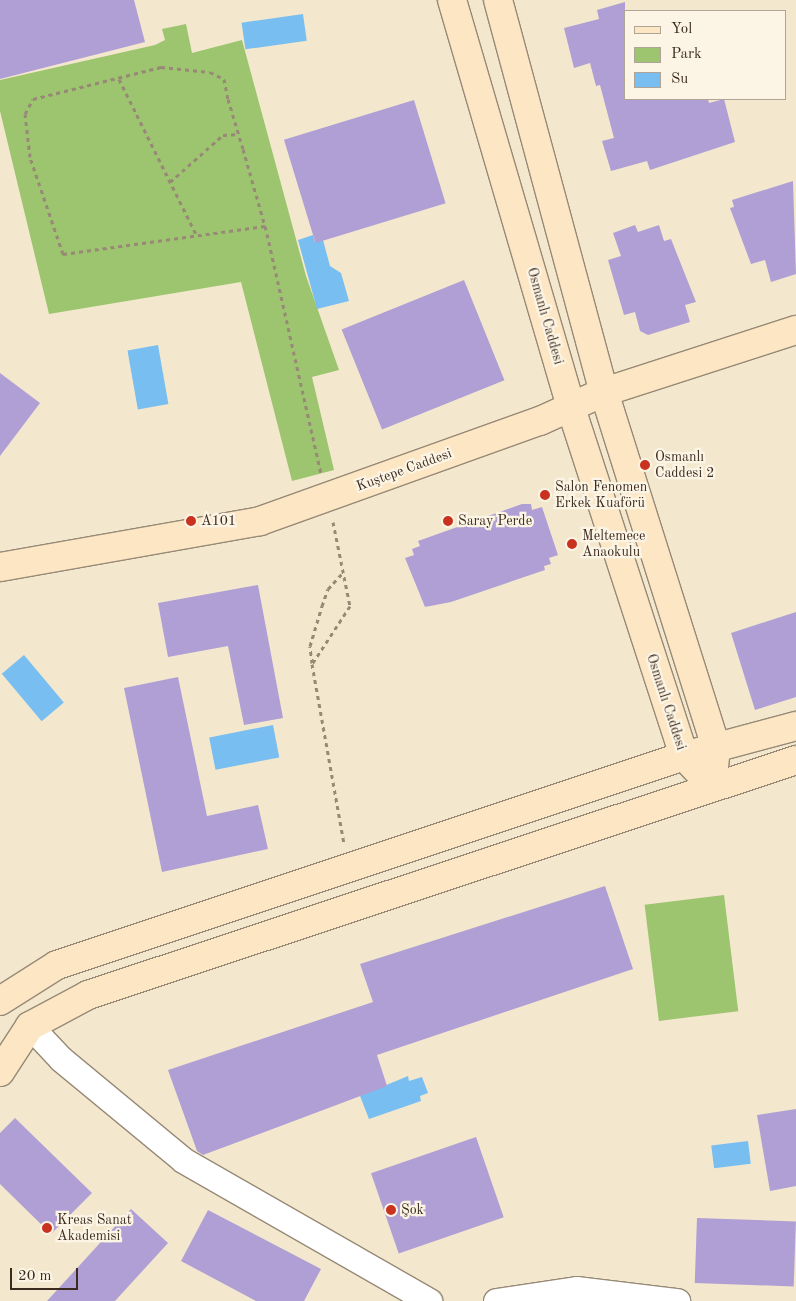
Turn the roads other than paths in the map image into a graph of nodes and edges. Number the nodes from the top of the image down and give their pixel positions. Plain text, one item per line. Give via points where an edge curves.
1 (452, 0) edge
2 (498, 0) edge
3 (796, 330) edge
4 (604, 392) junction
5 (572, 408) junction
6 (0, 567) edge
7 (796, 726) edge
8 (716, 748) junction
9 (684, 756) junction
10 (796, 760) edge
11 (712, 785) junction
12 (2, 1000) edge
13 (30, 1026) junction
14 (0, 1072) edge
15 (429, 1301) edge
16 (496, 1301) edge
17 (677, 1301) edge

1 - 5 street, Osmanlı Caddesi
2 - 4 street
3 - 4 street, Kuştepe Caddesi
4 - 5 street, Kuştepe Caddesi
4 - 8 street
5 - 6 street, Kuştepe Caddesi via 260,521
5 - 9 street, Osmanlı Caddesi
7 - 8 street
8 - 9 street
8 - 11 street
9 - 11 street, Osmanlı Caddesi
9 - 12 street via 58,965
10 - 11 street
11 - 13 street via 88,995
12 - 13 street
13 - 14 street
13 - 15 street via 61,1059 183,1160
16 - 17 street via 576,1289

